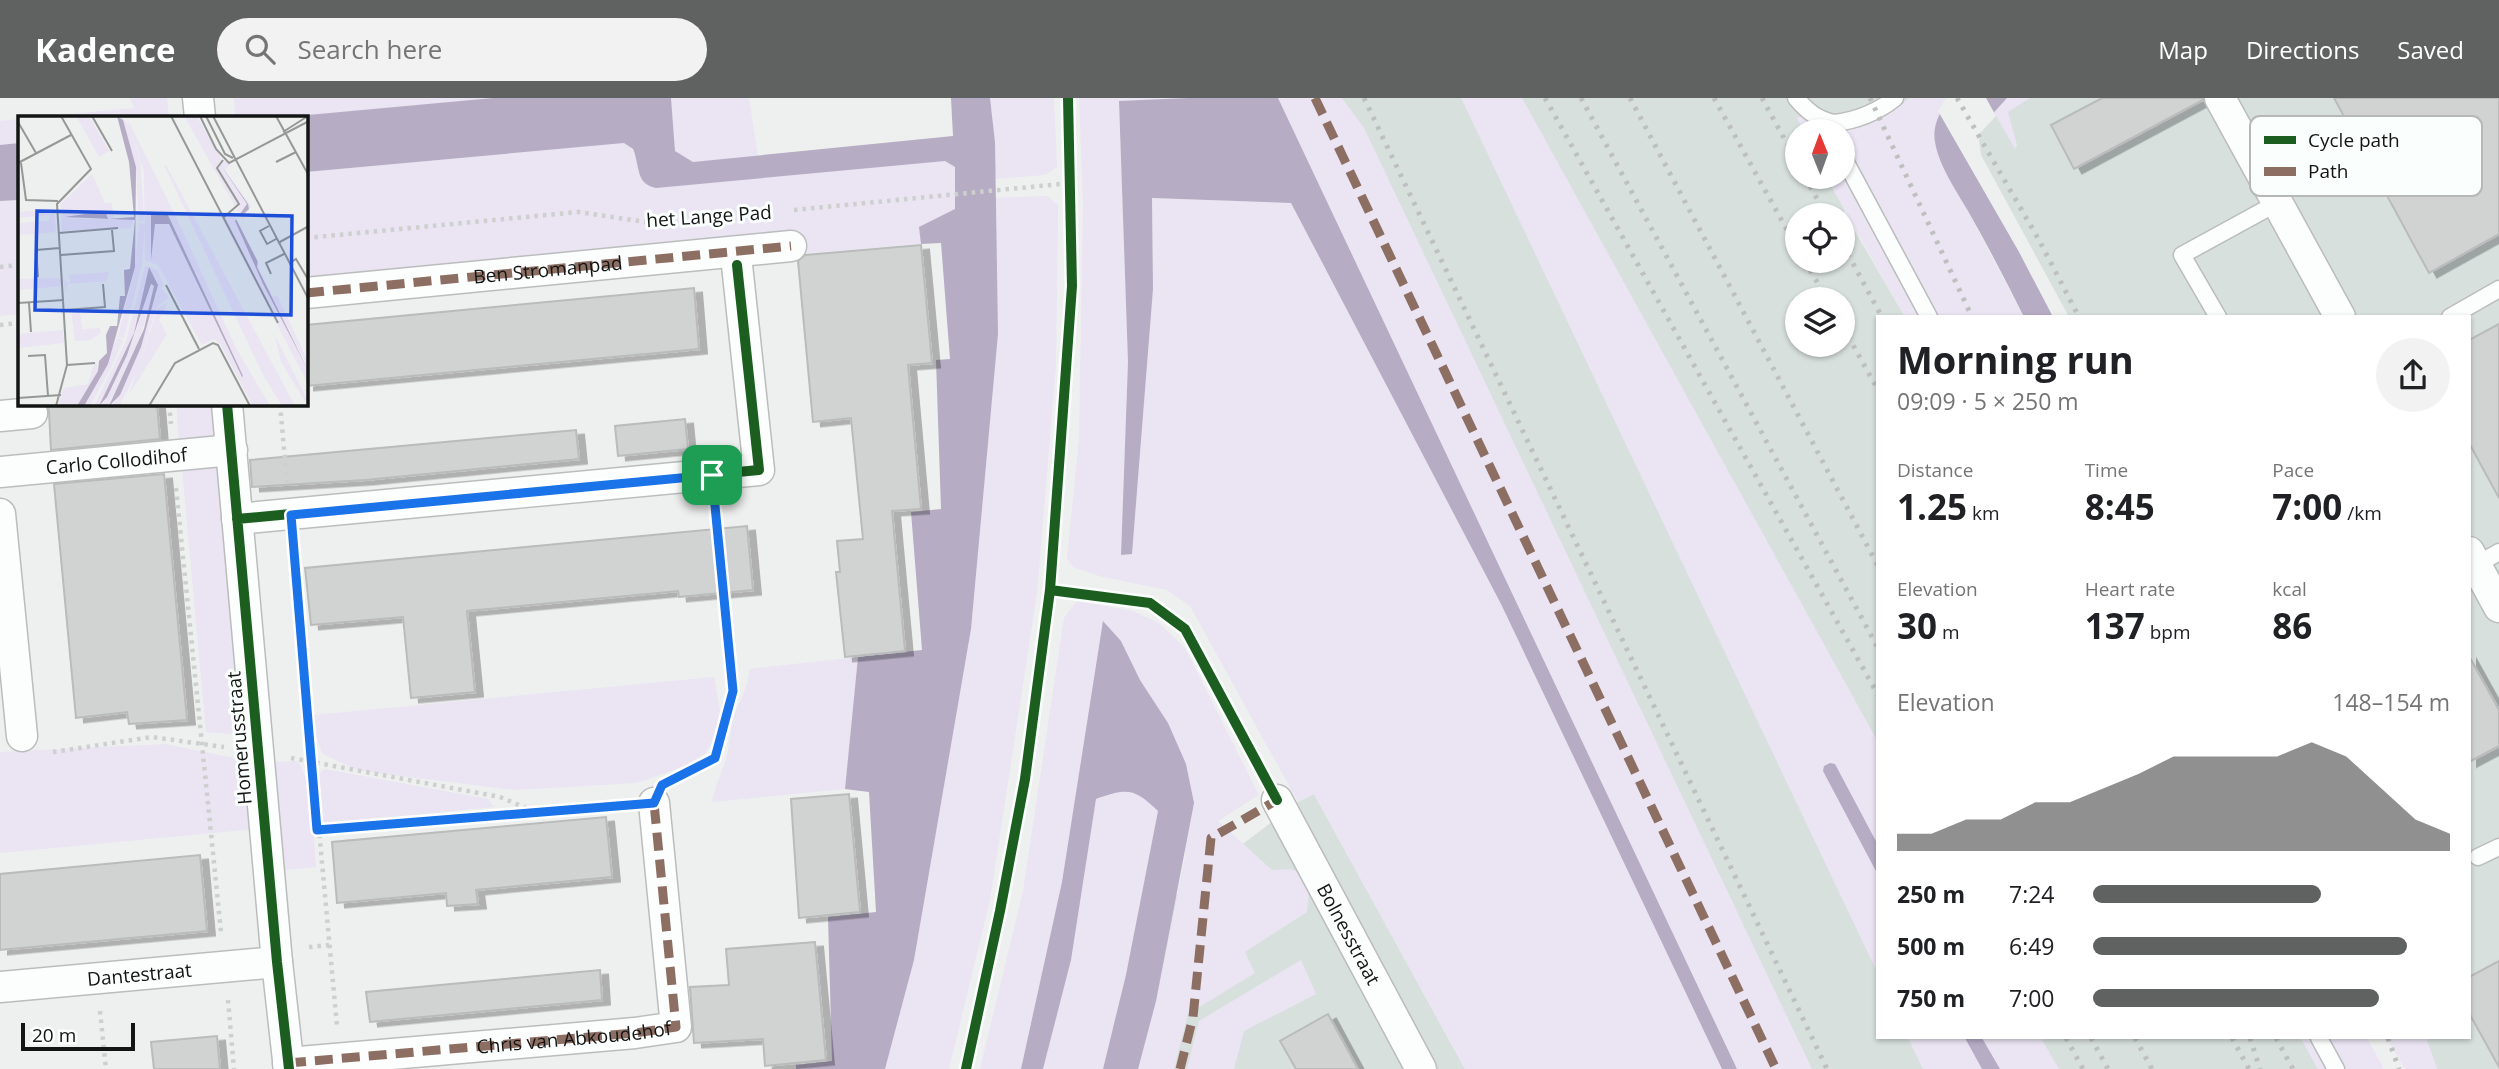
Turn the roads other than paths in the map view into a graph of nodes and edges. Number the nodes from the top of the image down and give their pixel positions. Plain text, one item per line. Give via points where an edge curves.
1 (198, 98) edge
2 (1796, 98) edge
3 (1895, 98) edge
4 (2220, 98) edge
5 (200, 116) edge
6 (1818, 119) edge
7 (1855, 120) edge
8 (2250, 153) edge
9 (1855, 179) edge
10 (2273, 196) edge
11 (2277, 203) junction
12 (791, 246) dead end
13 (737, 265) dead end
14 (2499, 289) edge
15 (308, 293) edge
16 (1928, 315) edge
17 (2217, 315) edge
18 (2339, 315) edge
19 (2454, 315) edge
20 (227, 406) edge
21 (32, 413) dead end
22 (0, 416) edge
23 (232, 450) junction
24 (0, 472) edge
25 (0, 514) edge
26 (237, 519) junction
27 (2482, 556) edge
28 (2499, 607) edge
29 (22, 736) dead end
30 (1277, 800) dead end
31 (654, 803) road end
32 (2499, 846) edge
33 (2478, 857) dead end
34 (277, 962) junction
35 (0, 987) edge
36 (2320, 1039) edge
37 (289, 1066) edge
38 (1421, 1069) edge
39 (2336, 1069) edge

1 - 5 street
2 - 6 lane
3 - 7 lane
4 - 8 street
9 - 16 lane
10 - 11 street
11 - 17 lane via 2182,255
11 - 18 street
12 - 15 street, Ben Stromanpad
13 - 26 street via 759,470
14 - 19 lane
20 - 23 street, Homerusstraat
21 - 22 street
23 - 24 street, Carlo Collodihof
23 - 26 street, Homerusstraat
25 - 29 street
26 - 34 street, Homerusstraat
27 - 28 street
30 - 38 street, Bolnesstraat
31 - 37 street, Chris van Abkoudehof via 676,1027
32 - 33 lane
34 - 35 street, Dantestraat
34 - 37 street, Homerusstraat
36 - 39 lane

